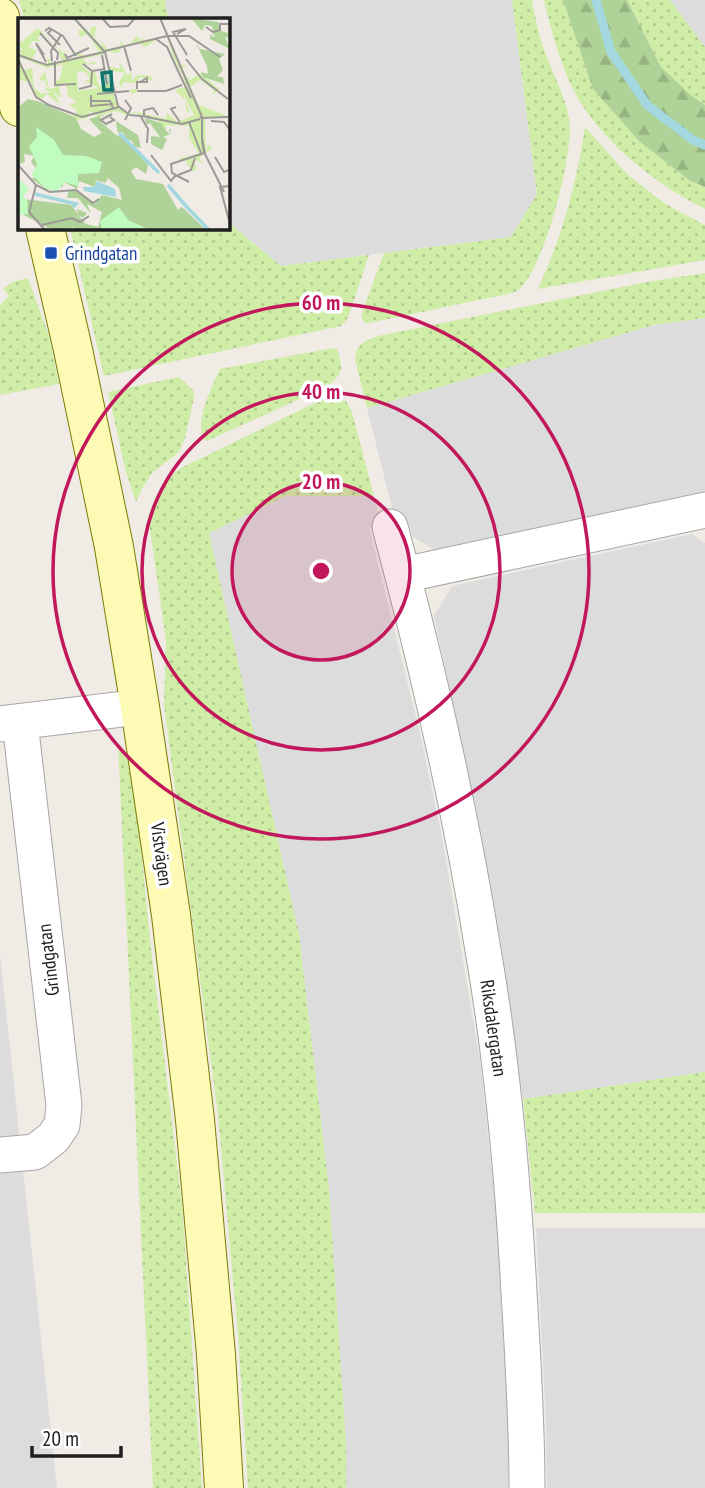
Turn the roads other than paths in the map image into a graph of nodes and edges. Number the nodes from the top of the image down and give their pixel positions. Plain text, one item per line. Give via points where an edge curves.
1 (0, 17) edge
2 (18, 102) edge
3 (45, 229) edge
4 (705, 510) edge
5 (390, 527) dead end
6 (404, 575) junction
7 (140, 707) junction
8 (10, 723) edge
9 (0, 1156) edge
10 (224, 1488) edge
11 (527, 1488) edge

1 - 2 main road
3 - 7 main road, Vistvägen via 114,547
4 - 6 street
5 - 6 street, Riksdalergatan
6 - 11 street, Riksdalergatan via 464,847 500,1067 515,1219
7 - 8 street, Grindgatan
7 - 10 main road, Vistvägen via 195,1121
8 - 9 street, Grindgatan via 64,1105 62,1125 53,1138 35,1152

